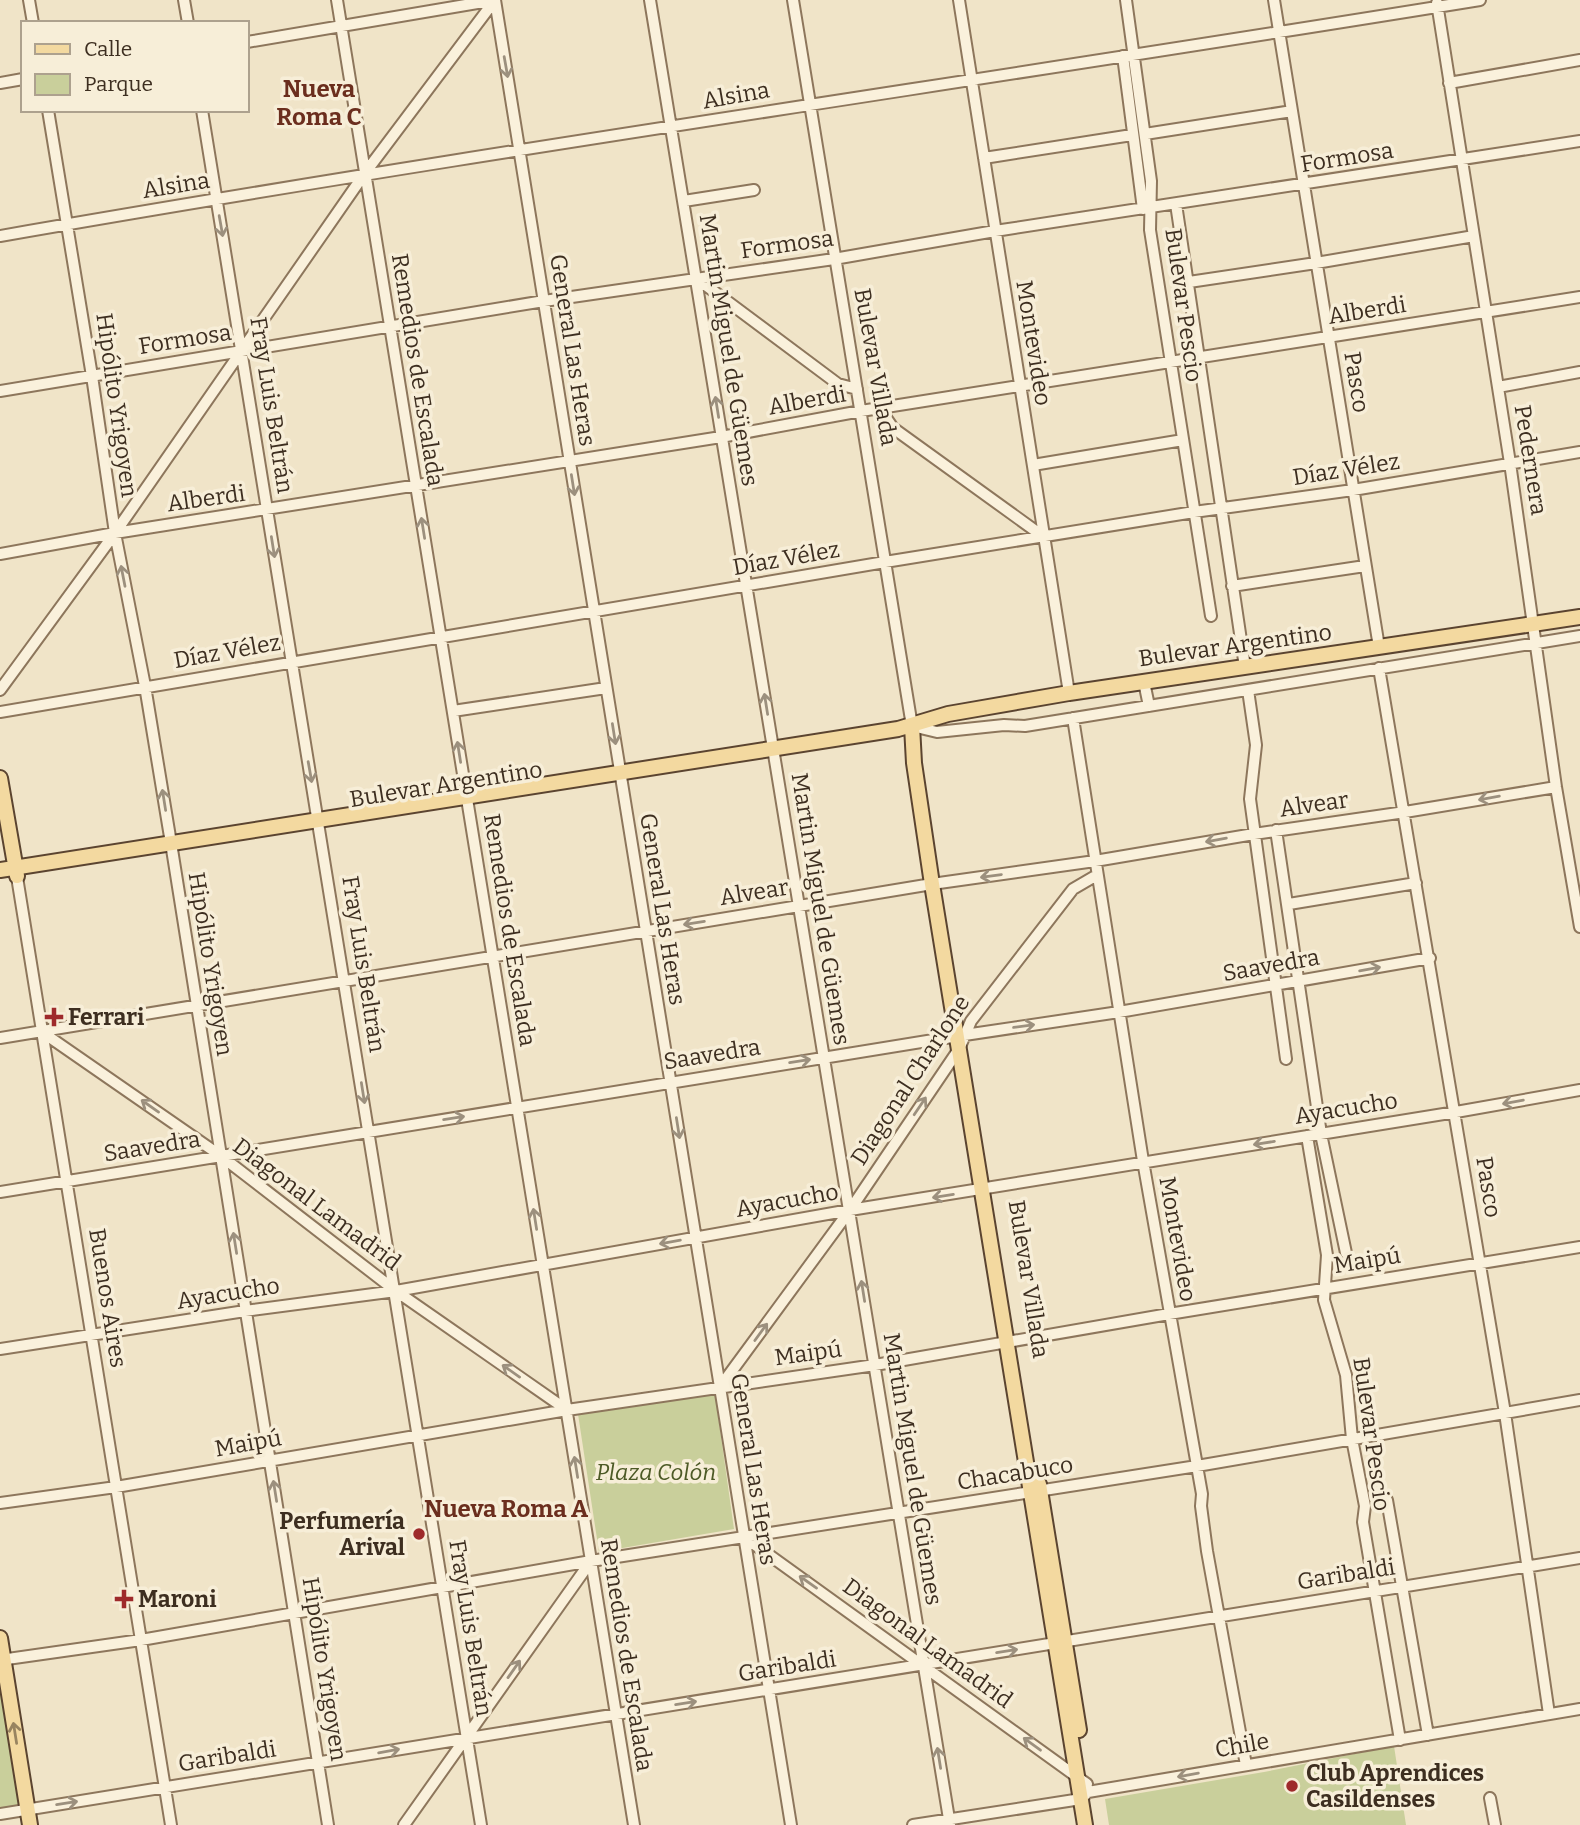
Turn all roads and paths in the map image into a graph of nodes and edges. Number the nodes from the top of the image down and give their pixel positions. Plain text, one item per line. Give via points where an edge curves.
1 (29, 0) edge
2 (184, 0) edge
3 (337, 0) edge
4 (495, 0) edge
5 (650, 0) edge
6 (793, 0) edge
7 (959, 0) edge
8 (1126, 0) edge
9 (1274, 0) edge
10 (1480, 0) edge
11 (1437, 4) edge
12 (33, 21) edge
13 (188, 21) edge
14 (342, 27) junction
15 (1279, 33) junction
16 (248, 42) edge
17 (1128, 55) junction
18 (1580, 60) edge
19 (21, 79) edge
20 (972, 81) junction
21 (0, 83) edge
22 (1449, 83) junction
23 (809, 104) junction
24 (1292, 111) junction
25 (48, 112) edge
26 (202, 112) edge
27 (672, 127) junction
28 (1145, 134) junction
29 (1132, 135) junction
30 (1580, 141) edge
31 (520, 149) junction
32 (984, 158) junction
33 (1462, 160) junction
34 (365, 173) junction
35 (1304, 185) junction
36 (754, 190) dead end
37 (217, 200) junction
38 (684, 201) junction
39 (1177, 204) junction
40 (1146, 208) junction
41 (68, 225) junction
42 (995, 231) junction
43 (0, 236) edge
44 (1474, 236) junction
45 (834, 259) junction
46 (1316, 263) junction
47 (696, 278) junction
48 (1189, 282) junction
49 (1580, 297) edge
50 (544, 301) junction
51 (1486, 313) junction
52 (390, 327) junction
53 (1328, 338) junction
54 (243, 351) junction
55 (1198, 358) junction
56 (1171, 363) junction
57 (1580, 372) edge
58 (92, 376) junction
59 (1020, 386) junction
60 (1498, 387) junction
61 (857, 389) junction
62 (0, 391) edge
63 (880, 409) junction
64 (861, 411) junction
65 (722, 437) junction
66 (1182, 440) junction
67 (1580, 452) edge
68 (569, 461) junction
69 (1510, 463) junction
70 (1032, 465) junction
71 (416, 486) junction
72 (1353, 490) junction
73 (1222, 508) junction
74 (267, 510) junction
75 (1194, 512) junction
76 (115, 533) junction
77 (1044, 537) junction
78 (0, 554) edge
79 (884, 562) junction
80 (1365, 566) junction
81 (747, 586) junction
82 (1232, 586) junction
83 (594, 611) junction
84 (1211, 616) dead end
85 (1580, 617) edge
86 (1534, 623) junction
87 (440, 636) junction
88 (1580, 636) edge
89 (1536, 643) junction
90 (1379, 647) junction
91 (292, 661) junction
92 (1245, 667) junction
93 (1379, 668) junction
94 (1144, 681) junction
95 (145, 686) junction
96 (606, 688) junction
97 (0, 690) edge
98 (1248, 690) junction
99 (1069, 693) junction
100 (999, 705) junction
101 (1149, 706) junction
102 (453, 711) junction
103 (0, 712) edge
104 (1073, 718) junction
105 (1004, 725) junction
106 (905, 727) junction
107 (774, 750) junction
108 (620, 775) junction
109 (0, 781) edge
110 (1556, 787) junction
111 (467, 800) junction
112 (1405, 812) junction
113 (319, 824) junction
114 (1276, 830) junction
115 (1254, 834) junction
116 (171, 847) junction
117 (1095, 861) junction
118 (0, 870) edge
119 (16, 872) junction
120 (1097, 875) junction
121 (0, 880) edge
122 (937, 883) junction
123 (1416, 883) junction
124 (1289, 904) junction
125 (800, 906) junction
126 (1580, 927) edge
127 (645, 931) junction
128 (492, 956) junction
129 (1430, 958) junction
130 (345, 981) junction
131 (1299, 981) junction
132 (1275, 986) junction
133 (196, 1004) junction
134 (1119, 1012) junction
135 (42, 1032) junction
136 (0, 1038) edge
137 (961, 1040) junction
138 (824, 1057) junction
139 (1286, 1059) dead end
140 (670, 1083) junction
141 (1580, 1090) edge
142 (517, 1107) junction
143 (1456, 1112) junction
144 (370, 1132) junction
145 (1321, 1134) junction
146 (1307, 1136) junction
147 (220, 1156) junction
148 (1143, 1161) junction
149 (66, 1181) junction
150 (987, 1188) junction
151 (0, 1192) edge
152 (850, 1210) junction
153 (695, 1237) junction
154 (1580, 1247) edge
155 (1346, 1253) dead end
156 (542, 1264) junction
157 (1480, 1264) junction
158 (1323, 1288) junction
159 (396, 1290) junction
160 (246, 1311) junction
161 (1169, 1314) junction
162 (91, 1335) junction
163 (1012, 1342) junction
164 (0, 1349) edge
165 (875, 1365) junction
166 (720, 1387) junction
167 (1580, 1400) edge
168 (567, 1410) junction
169 (1505, 1413) junction
170 (418, 1435) junction
171 (1352, 1439) junction
172 (269, 1460) junction
173 (1196, 1466) junction
174 (116, 1487) junction
175 (1035, 1491) junction
176 (1387, 1500) dead end
177 (0, 1503) edge
178 (899, 1512) junction
179 (744, 1536) junction
180 (1580, 1558) edge
181 (591, 1561) junction
182 (1526, 1567) junction
183 (1402, 1587) junction
184 (444, 1588) junction
185 (1375, 1590) junction
186 (294, 1612) junction
187 (1220, 1616) junction
188 (0, 1638) edge
189 (141, 1640) junction
190 (1061, 1643) junction
191 (1, 1660) edge
192 (924, 1665) junction
193 (769, 1690) junction
194 (1580, 1709) edge
195 (1549, 1714) junction
196 (616, 1715) junction
197 (1429, 1735) junction
198 (466, 1737) junction
199 (1400, 1740) junction
200 (318, 1763) junction
201 (1246, 1765) junction
202 (164, 1788) junction
203 (1083, 1788) junction
204 (1490, 1798) dead end
205 (28, 1810) junction
206 (0, 1814) edge
207 (949, 1822) edge
208 (30, 1825) edge
209 (171, 1825) edge
210 (328, 1825) edge
211 (404, 1825) edge
212 (481, 1825) edge
213 (634, 1825) edge
214 (791, 1825) edge
215 (913, 1825) edge
216 (1085, 1825) edge
217 (1094, 1825) edge
218 (1495, 1825) edge

1 - 12 street
2 - 13 street
3 - 14 street, Remedios de Escalada
4 - 14 street
4 -> 31 street, General Las Heras
4 - 34 street
5 - 27 street, Martin Miguel de Güemes
6 - 23 street, Bulevar Villada
7 - 20 street, Montevideo
8 - 17 street, Bulevar Pescio
9 - 15 street, Pasco
10 - 11 street, Alsina
11 - 15 street, Alsina
11 - 22 street, Pedernera
14 - 16 street
14 - 34 street, Remedios de Escalada
15 - 17 street, Alsina
15 - 24 street, Pasco
17 - 20 street, Alsina
17 - 28 street, Bulevar Pescio
17 - 29 street
18 - 22 street
19 - 21 street
20 - 23 street, Alsina
20 - 32 street, Montevideo
22 - 33 street, Pedernera
23 - 27 street, Alsina
23 - 45 street, Bulevar Villada
24 - 28 street
24 - 35 street, Pasco
25 - 41 street, Hipólito Yrigoyen
26 - 37 street, Fray Luis Beltrán
27 - 31 street, Alsina
27 - 38 street, Martin Miguel de Güemes
28 - 40 street, Bulevar Pescio via 1151,181
29 - 32 street
29 - 40 street
30 - 33 street, Formosa
31 - 34 street, Alsina
31 - 50 street, General Las Heras
32 - 42 street, Montevideo
33 - 35 street, Formosa
33 - 44 street, Pedernera
34 - 37 street, Alsina
34 - 52 street, Remedios de Escalada
34 - 54 street
35 - 39 street, Formosa
35 - 46 street, Pasco
36 - 38 street
37 - 41 street, Alsina
37 -> 54 street, Fray Luis Beltrán
38 - 47 street, Martin Miguel de Güemes
39 - 40 street, Formosa
39 - 48 street, Bulevar Pescio
40 - 42 street, Formosa
40 - 56 street, Bulevar Pescio
41 - 43 street, Alsina
41 - 58 street, Hipólito Yrigoyen
42 - 45 street, Formosa
42 - 59 street, Montevideo
44 - 46 street
44 - 51 street, Pedernera
45 - 47 street, Formosa
45 - 61 street, Bulevar Villada
46 - 48 street
46 - 53 street, Pasco
47 - 50 street, Formosa
47 - 61 street via 838,384
65 -> 47 street, Martin Miguel de Güemes
48 - 55 street, Bulevar Pescio
49 - 51 street, Alberdi
50 - 52 street, Formosa
50 - 68 street, General Las Heras
51 - 53 street, Alberdi
51 - 60 street, Pedernera
52 - 54 street, Formosa
52 - 71 street, Remedios de Escalada
53 - 55 street, Alberdi
53 - 72 street, Pasco
54 - 58 street, Formosa
54 - 74 street, Fray Luis Beltrán
54 - 76 street
55 - 56 street, Alberdi
55 - 73 street, Bulevar Pescio
56 - 59 street, Alberdi
56 - 66 street, Bulevar Pescio
57 - 60 street
58 - 62 street, Formosa
58 - 76 street, Hipólito Yrigoyen
59 - 63 street, Alberdi
59 - 70 street, Montevideo
60 - 69 street, Pedernera
61 - 64 street, Bulevar Villada
63 - 64 street, Alberdi
63 - 77 street via 893,428
64 - 65 street, Alberdi
64 - 79 street, Bulevar Villada
65 - 68 street, Alberdi
65 - 81 street, Martin Miguel de Güemes
66 - 70 street
66 - 75 street, Bulevar Pescio
67 - 69 street, Díaz Vélez
68 - 71 street, Alberdi
68 -> 83 street, General Las Heras
69 - 72 street, Díaz Vélez
69 - 86 street, Pedernera
70 - 77 street, Montevideo
71 - 74 street, Alberdi
87 -> 71 street, Remedios de Escalada
72 - 73 street, Díaz Vélez
72 - 80 street, Pasco
73 - 75 street, Díaz Vélez
73 - 82 street, Bulevar Pescio
74 - 76 street, Alberdi
74 -> 91 street, Fray Luis Beltrán
75 - 77 street, Díaz Vélez
75 - 84 street, Bulevar Pescio
76 - 78 street, Alberdi
95 -> 76 street, Hipólito Yrigoyen
76 - 97 street
77 - 79 street, Díaz Vélez
77 - 99 street, Montevideo
79 - 81 street, Díaz Vélez
79 - 106 street, Bulevar Villada
80 - 82 street
80 - 90 street, Pasco
81 - 83 street, Díaz Vélez
107 -> 81 street, Martin Miguel de Güemes
82 - 92 street, Bulevar Pescio
83 - 87 street, Díaz Vélez
83 - 96 street, General Las Heras
85 - 86 main road, Bulevar Argentino
86 - 89 street, Pedernera
86 - 90 main road, Bulevar Argentino
87 - 91 street, Díaz Vélez
87 - 102 street, Remedios de Escalada
88 - 89 street
89 - 93 street
89 - 110 street, Pedernera
90 - 92 main road, Bulevar Argentino
91 - 95 street, Díaz Vélez
91 -> 113 street, Fray Luis Beltrán
92 - 94 main road, Bulevar Argentino
93 - 98 street
93 - 112 street, Pasco
94 - 99 main road, Bulevar Argentino
94 - 101 street
95 - 103 street, Díaz Vélez
116 -> 95 street, Hipólito Yrigoyen
96 - 102 street
96 -> 108 street, General Las Heras
98 - 101 street
98 - 115 street via 1256,745 1250,799
99 - 100 main road, Bulevar Argentino
100 - 105 street
100 - 106 main road, Bulevar Argentino
101 - 104 street
111 -> 102 street, Remedios de Escalada
104 - 105 street
104 - 117 street, Montevideo
105 - 106 street via 937,732
106 - 107 main road, Bulevar Argentino
106 - 122 main road, Bulevar Villada via 922,762
107 - 108 main road, Bulevar Argentino
107 - 125 street, Martin Miguel de Güemes
108 - 111 main road, Bulevar Argentino
108 - 127 street, General Las Heras
109 - 119 main road, Buenos Aires
110 -> 112 street, Alvear
110 - 126 street, Pedernera
111 - 113 main road, Bulevar Argentino
111 - 128 street, Remedios de Escalada
112 - 114 street, Alvear
112 - 123 street, Pasco
113 - 116 main road, Bulevar Argentino
113 - 130 street, Fray Luis Beltrán
114 - 115 street, Alvear
114 - 124 street
115 -> 117 street, Alvear
115 - 132 street
116 - 119 main road, Bulevar Argentino
116 - 133 street, Hipólito Yrigoyen
117 - 120 street, Montevideo
117 -> 122 street, Alvear
118 - 119 main road, Bulevar Argentino
119 - 121 main road, Bulevar Argentino
119 - 135 street, Buenos Aires
120 - 134 street, Montevideo
120 - 137 street, Diagonal Charlone via 1073,888
122 - 125 street, Alvear
122 - 137 main road, Bulevar Villada
123 - 124 street
123 - 129 street, Pasco
124 - 131 street
125 -> 127 street, Alvear
125 - 138 street, Martin Miguel de Güemes
127 - 128 street, Alvear
127 - 140 street, General Las Heras
128 - 130 street, Alvear
128 - 142 street, Remedios de Escalada
131 -> 129 street, Saavedra
129 - 143 street, Pasco
130 - 133 street, Alvear
130 -> 144 street, Fray Luis Beltrán
131 - 132 street, Saavedra
131 - 145 street
132 - 134 street, Saavedra
132 - 139 street
133 - 135 street, Alvear
133 - 147 street, Hipólito Yrigoyen
137 -> 134 street, Saavedra
134 - 148 street, Montevideo
135 - 136 street, Alvear
147 -> 135 street, Diagonal Lamadrid
135 - 149 street, Buenos Aires
137 - 138 street, Saavedra
137 - 150 main road, Bulevar Villada
152 -> 137 street, Diagonal Charlone
140 -> 138 street, Saavedra
138 - 152 street, Martin Miguel de Güemes
140 - 142 street, Saavedra
140 -> 153 street, General Las Heras
141 -> 143 street, Ayacucho
144 -> 142 street, Saavedra
156 -> 142 street, Remedios de Escalada
143 - 145 street, Ayacucho
143 - 157 street, Pasco
144 - 147 street, Saavedra
144 - 159 street, Fray Luis Beltrán
145 - 146 street, Ayacucho
145 - 155 street
146 -> 148 street, Ayacucho
146 - 158 street, Bulevar Pescio via 1327,1255
147 - 149 street, Saavedra
147 - 159 street, Diagonal Lamadrid
160 -> 147 street, Hipólito Yrigoyen
148 - 150 street, Ayacucho
148 - 161 street, Montevideo
149 - 151 street, Saavedra
149 - 162 street, Buenos Aires
150 -> 152 street, Ayacucho
150 - 163 main road, Bulevar Villada
152 - 153 street, Ayacucho
165 -> 152 street, Martin Miguel de Güemes
166 -> 152 street, Diagonal Charlone
153 -> 156 street, Ayacucho
153 - 166 street, General Las Heras
154 - 157 street, Maipú
156 - 159 street, Ayacucho
156 - 168 street, Remedios de Escalada
157 - 158 street, Maipú
157 - 169 street, Pasco
158 - 161 street, Maipú
158 - 171 street, Bulevar Pescio via 1346,1375
159 - 160 street, Ayacucho
168 -> 159 street, Diagonal Lamadrid
159 - 170 street, Fray Luis Beltrán
160 - 162 street, Ayacucho
160 - 172 street, Hipólito Yrigoyen
161 - 163 street, Maipú
161 - 173 street, Montevideo
162 - 164 street, Ayacucho
162 - 174 street, Buenos Aires
163 - 165 street, Maipú
163 - 175 main road, Bulevar Villada
165 - 166 street, Maipú
165 - 178 street, Martin Miguel de Güemes
166 - 168 street, Maipú
166 - 179 street, General Las Heras
167 - 169 street, Chacabuco
168 - 170 street, Maipú
181 -> 168 street, Remedios de Escalada
169 - 171 street, Chacabuco
169 - 182 street, Pasco
170 - 172 street, Maipú
170 - 184 street, Fray Luis Beltrán
171 - 173 street, Chacabuco
171 - 185 street, Bulevar Pescio
172 - 174 street, Maipú
186 -> 172 street, Hipólito Yrigoyen
173 - 175 street, Chacabuco
173 - 187 street, Montevideo
174 - 177 street, Maipú
174 - 189 street, Buenos Aires
175 - 178 street, Chacabuco
175 - 190 main road, Bulevar Villada
176 - 183 street, Bulevar Pescio
178 - 179 street, Chacabuco
178 - 192 street, Martin Miguel de Güemes
179 - 181 street, Chacabuco
192 -> 179 street, Diagonal Lamadrid
179 - 193 street, General Las Heras
180 - 182 street, Garibaldi
181 - 184 street, Chacabuco
181 - 196 street, Remedios de Escalada
198 -> 181 street
182 - 183 street, Garibaldi
182 - 195 street, Pasco
183 - 185 street, Garibaldi
183 - 197 street, Bulevar Pescio
184 - 186 street, Chacabuco
184 - 198 street, Fray Luis Beltrán
185 - 187 street, Garibaldi
185 - 199 street, Bulevar Pescio
186 - 189 street, Chacabuco
186 - 200 street, Hipólito Yrigoyen
187 - 190 street, Garibaldi
187 - 201 street, Montevideo
188 - 191 main road
189 - 191 street, Chacabuco
189 - 202 street, Buenos Aires
192 -> 190 street, Garibaldi
190 - 203 main road, Bulevar Villada
205 -> 191 main road
192 - 193 street, Garibaldi
203 -> 192 street, Diagonal Lamadrid
207 -> 192 street, Martin Miguel de Güemes
196 -> 193 street, Garibaldi
193 - 214 street, General Las Heras
194 - 195 street, Chile
195 - 197 street, Chile
196 - 198 street, Garibaldi
196 - 213 street, Remedios de Escalada
197 - 199 street, Chile
200 -> 198 street, Garibaldi
198 - 211 street
198 - 212 street, Fray Luis Beltrán
199 - 201 street, Chile
200 - 202 street, Garibaldi
200 - 210 street, Hipólito Yrigoyen
201 -> 203 street, Chile
205 -> 202 street, Garibaldi
202 - 209 street, Buenos Aires
203 - 207 street, Chile
203 - 216 main road, Bulevar Villada
203 - 217 main road, Bulevar Villada
204 - 218 street
205 - 206 street, Garibaldi
205 - 208 main road
207 - 215 street, Chile

